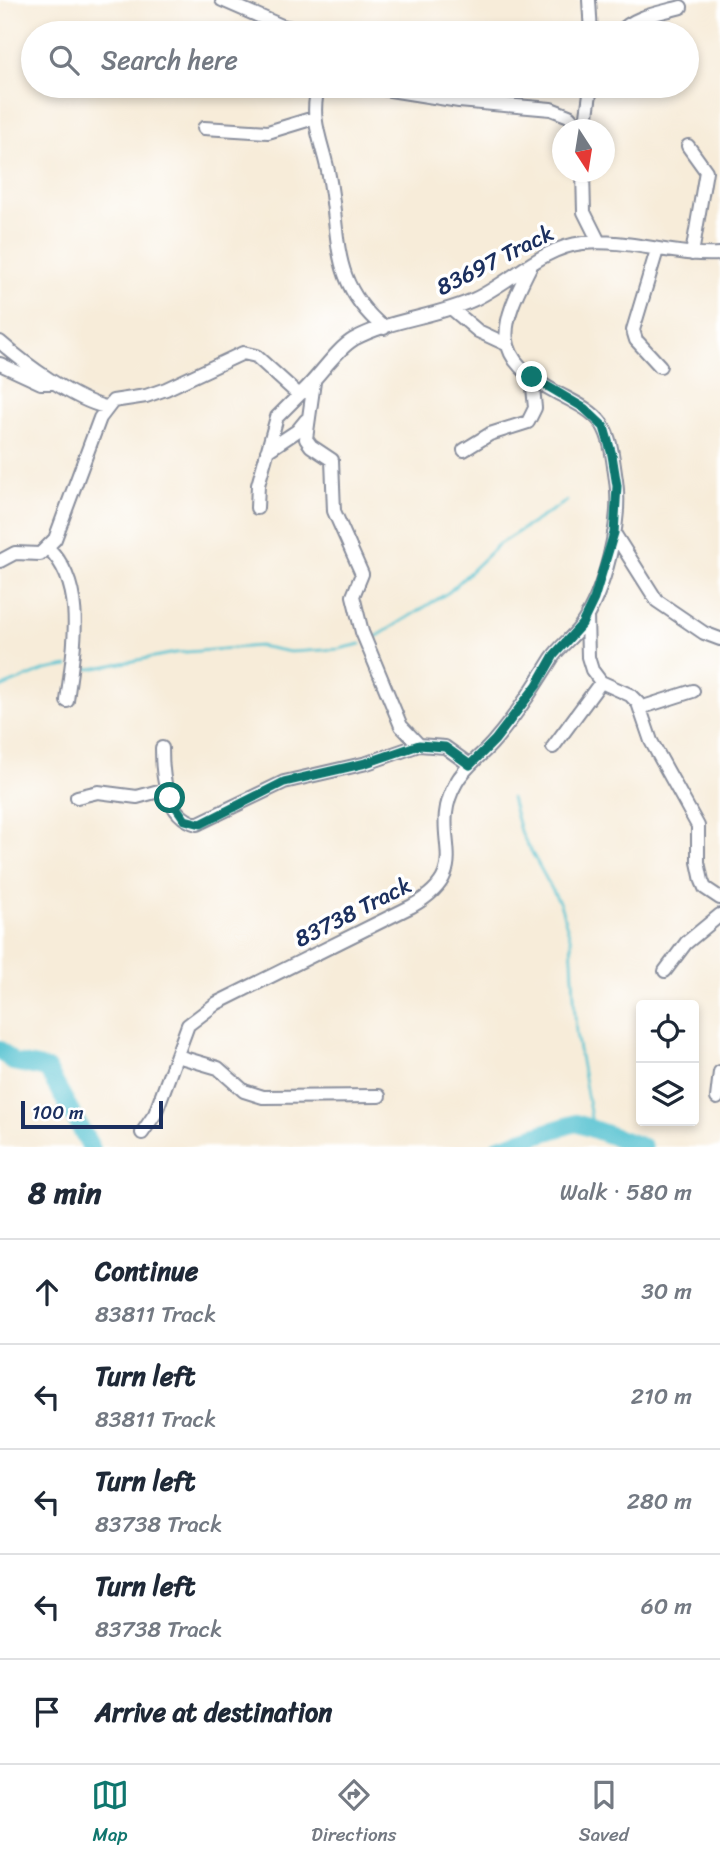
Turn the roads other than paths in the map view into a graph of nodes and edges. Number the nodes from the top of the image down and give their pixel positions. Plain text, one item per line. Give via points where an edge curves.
1 (222, 0) edge
2 (589, 0) edge
3 (681, 8) dead end
4 (270, 21) edge
5 (590, 21) edge
6 (637, 21) edge
7 (317, 98) edge
8 (440, 98) edge
9 (589, 98) edge
10 (314, 118) junction
11 (571, 119) edge
12 (585, 119) edge
13 (204, 128) dead end
14 (688, 146) dead end
15 (583, 182) edge
16 (600, 242) junction
17 (657, 250) junction
18 (692, 254) junction
19 (720, 254) edge
20 (531, 265) junction
21 (452, 309) junction
22 (384, 328) junction
23 (0, 342) edge
24 (506, 344) junction
25 (0, 364) edge
26 (660, 366) dead end
27 (532, 377) junction
28 (314, 381) junction
29 (53, 383) junction
30 (299, 396) junction
31 (106, 407) junction
32 (306, 420) junction
33 (464, 450) dead end
34 (267, 451) junction
35 (257, 508) dead end
36 (614, 533) junction
37 (48, 548) junction
38 (0, 561) edge
39 (587, 615) junction
40 (720, 639) edge
41 (601, 682) junction
42 (693, 691) dead end
43 (67, 701) dead end
44 (640, 708) junction
45 (419, 745) junction
46 (553, 747) dead end
47 (162, 748) dead end
48 (470, 765) junction
49 (165, 787) junction
50 (77, 797) dead end
51 (720, 898) edge
52 (720, 915) edge
53 (665, 971) dead end
54 (177, 1056) junction
55 (720, 1072) edge
56 (379, 1096) dead end
57 (718, 1098) dead end
58 (142, 1133) dead end

1 - 4 street
2 - 5 street
3 - 6 street
7 - 10 street
8 - 11 street via 551,109
9 - 12 street
10 - 13 street via 268,132
10 - 22 street via 330,182 341,265 358,303
14 - 18 street via 706,171
15 - 16 street via 584,212
16 - 17 street, 83697 Track
16 - 20 street, 83697 Track via 565,247
17 - 18 street, 83697 Track
17 - 26 street via 633,330 636,340
18 - 19 street, 83697 Track
20 - 21 street, 83697 Track
20 - 24 street via 509,316
21 - 22 street, 83697 Track
21 - 24 street via 478,331
22 - 28 street, 83697 Track via 350,342
23 - 29 street
24 - 27 street, 83738 Track
25 - 29 street via 41,383
27 - 33 street via 532,418
27 - 36 street, 83738 Track via 584,408 604,427 617,486
28 - 30 street, 83697 Track
28 - 32 street
29 - 31 street
30 - 31 street via 256,356 240,353 166,389 118,399
30 - 34 street, 83697 Track via 278,415
31 - 37 street
32 - 34 street
32 - 45 street via 308,443 332,460 334,512 362,573 353,592 362,632 401,726
34 - 35 street, 83697 Track
36 - 39 street, 83738 Track
36 - 40 street via 657,601
37 - 38 street via 35,555 15,553
37 - 43 street via 65,566 73,591 74,637
39 - 41 street via 588,661
39 - 48 street, 83738 Track via 554,655 525,702
41 - 44 street via 630,695
41 - 46 street
42 - 44 street
44 - 51 street via 651,741 698,826 698,862 705,888
45 - 48 street via 445,747
45 - 49 street via 284,782 201,824 181,816
47 - 49 street
48 - 54 street, 83738 Track via 457,781 445,813 449,867 439,887 412,906 202,1012 188,1025
49 - 50 street via 137,797 98,792
52 - 53 street via 686,943
54 - 56 street via 218,1068 251,1094
54 - 58 street, 83738 Track via 155,1114
55 - 57 street

